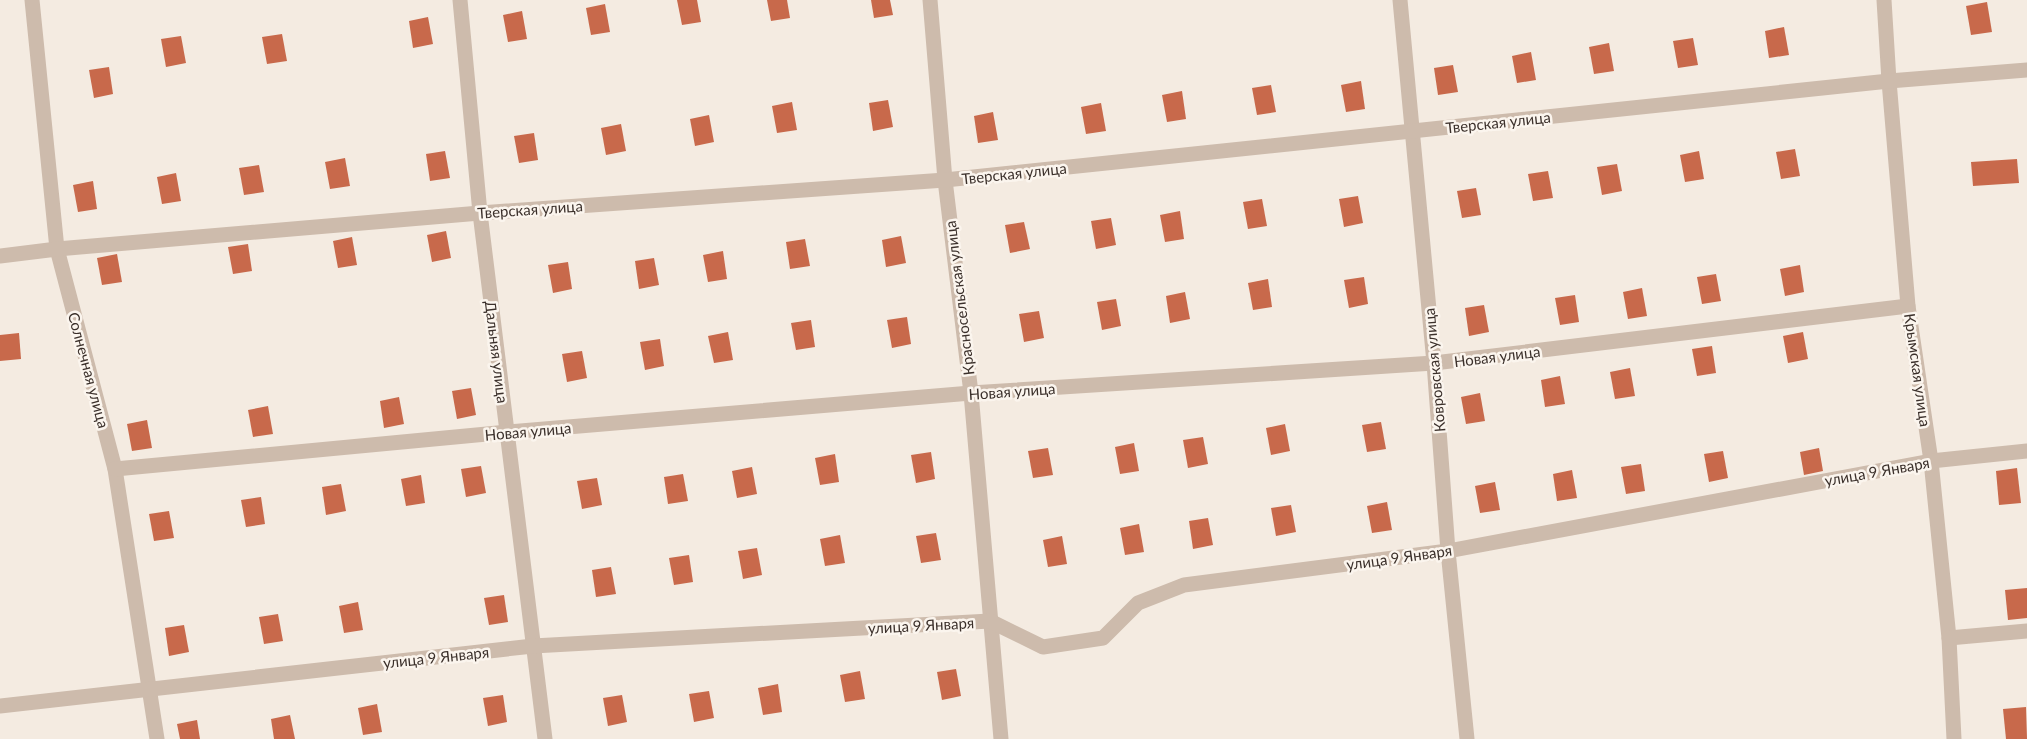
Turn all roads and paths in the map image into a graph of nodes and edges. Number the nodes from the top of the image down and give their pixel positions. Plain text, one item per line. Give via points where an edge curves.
1 (32, 0) edge
2 (460, 0) edge
3 (930, 0) edge
4 (1400, 0) edge
5 (1884, 0) edge
6 (2027, 70) edge
7 (1889, 81) junction
8 (1411, 130) junction
9 (945, 180) junction
10 (480, 213) junction
11 (57, 249) junction
12 (0, 256) edge
13 (1908, 306) junction
14 (1434, 363) junction
15 (970, 393) junction
16 (508, 432) junction
17 (2027, 451) edge
18 (1931, 461) junction
19 (116, 469) junction
20 (1448, 551) junction
21 (990, 621) junction
22 (2027, 631) edge
23 (1949, 638) junction
24 (533, 646) junction
25 (149, 689) junction
26 (0, 706) edge
27 (157, 739) edge
28 (544, 739) edge
29 (1001, 739) edge
30 (1467, 739) edge
31 (1954, 739) edge

1 - 11 street, Солнечная улица
2 - 10 street, Дальняя улица
3 - 9 street, Красносельская улица
4 - 8 street, Ковровская улица
5 - 7 street, Крымская улица
6 - 7 street, Тверская улица
7 - 8 street, Тверская улица
7 - 13 street, Крымская улица
8 - 9 street, Тверская улица
8 - 14 street, Ковровская улица
9 - 10 street, Тверская улица
9 - 15 street, Красносельская улица
10 - 11 street, Тверская улица
10 - 16 street, Дальняя улица
11 - 12 street, Тверская улица
11 - 19 street, Солнечная улица
13 - 14 street, Новая улица
13 - 18 street, Крымская улица
14 - 15 street, Новая улица
14 - 20 street, Ковровская улица
15 - 16 street, Новая улица
15 - 21 street, Красносельская улица
16 - 19 street, Новая улица
16 - 24 street, Дальняя улица
17 - 18 street, улица 9 Января
18 - 20 street, улица 9 Января
18 - 23 street, Крымская улица
19 - 25 street, Солнечная улица
20 - 21 street, улица 9 Января via 1184,585 1138,603 1103,638 1043,647
20 - 30 street, Ковровская улица
21 - 24 street, улица 9 Января
21 - 29 street, Красносельская улица
22 - 23 street
23 - 31 street, Крымская улица
24 - 25 street, улица 9 Января
24 - 28 street, Дальняя улица
25 - 26 street, улица 9 Января
25 - 27 street, Солнечная улица

